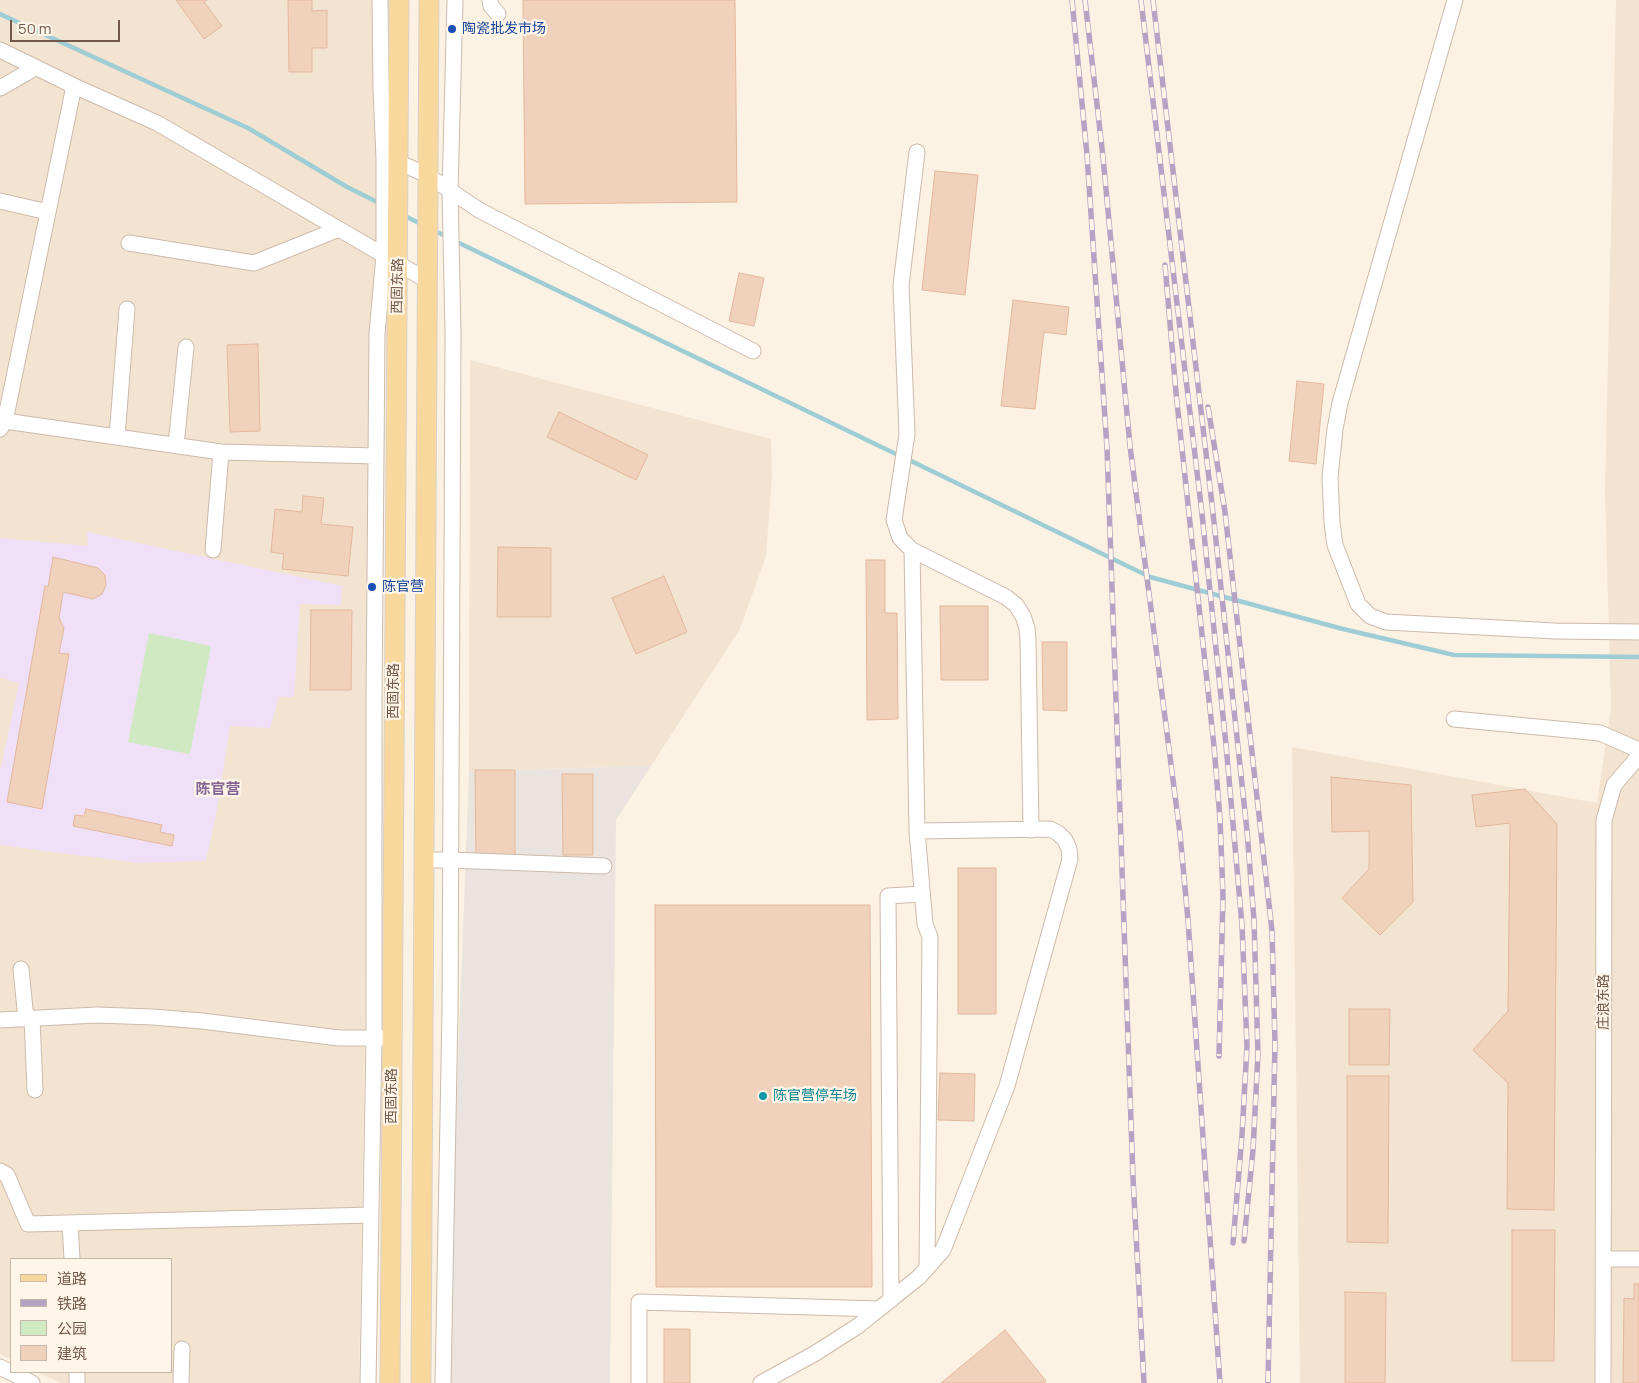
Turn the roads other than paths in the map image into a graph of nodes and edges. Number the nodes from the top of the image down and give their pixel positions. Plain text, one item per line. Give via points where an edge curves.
1 (380, 0) edge
2 (399, 0) edge
3 (429, 0) edge
4 (456, 0) edge
5 (490, 0) edge
6 (1455, 0) edge
7 (498, 14) dead end
8 (0, 50) edge
9 (35, 68) junction
10 (74, 86) junction
11 (0, 88) edge
12 (918, 152) dead end
13 (393, 171) junction
14 (427, 184) junction
15 (450, 197) junction
16 (0, 202) edge
17 (48, 212) junction
18 (339, 229) junction
19 (129, 243) dead end
20 (391, 252) junction
21 (428, 280) junction
22 (127, 309) dead end
23 (186, 347) dead end
24 (753, 351) dead end
25 (2, 426) edge
26 (117, 437) junction
27 (176, 446) junction
28 (221, 452) junction
29 (376, 456) junction
30 (213, 550) dead end
31 (912, 550) junction
32 (1639, 632) edge
33 (1454, 719) dead end
34 (1639, 750) edge
35 (1639, 756) edge
36 (1030, 830) junction
37 (917, 831) junction
38 (424, 860) junction
39 (451, 860) junction
40 (604, 866) dead end
41 (922, 894) junction
42 (21, 970) dead end
43 (29, 1018) junction
44 (0, 1020) edge
45 (383, 1038) junction
46 (35, 1090) dead end
47 (0, 1171) edge
48 (371, 1214) junction
49 (70, 1223) junction
50 (72, 1258) edge
51 (1604, 1259) junction
52 (1639, 1260) edge
53 (927, 1268) junction
54 (885, 1304) junction
55 (182, 1349) dead end
56 (12, 1373) edge
57 (32, 1383) edge
58 (181, 1383) edge
59 (368, 1383) edge
60 (390, 1383) edge
61 (421, 1383) edge
62 (443, 1383) edge
63 (639, 1383) edge
64 (760, 1383) edge
65 (1603, 1383) edge

1 - 13 street
2 - 13 main road, 西固东路
3 - 14 main road
4 - 15 street
5 - 7 street
6 - 32 street via 1340,403 1330,478 1336,546 1358,604 1370,616 1386,622 1555,632
8 - 9 street
9 - 10 street
9 - 11 street
10 - 17 street
10 - 18 street via 157,123
12 - 31 street via 901,285 908,434 894,520 900,538
13 - 14 street
13 - 20 main road, 西固东路
14 - 15 street
14 - 21 main road
15 - 24 street
15 - 39 street via 453,334
16 - 17 street
17 - 25 street
18 - 19 street via 254,263
18 - 20 street
20 - 21 street
20 - 29 street via 376,334
20 - 45 main road, 西固东路
21 - 38 main road
22 - 26 street
23 - 27 street
25 - 26 street
26 - 27 street
27 - 28 street
28 - 29 street
28 - 30 street
29 - 45 street
31 - 36 street via 1006,597 1023,616 1028,640
31 - 37 street
33 - 34 street via 1600,732
35 - 51 street, 庄浪东路 via 1614,785 1604,820
36 - 37 street
36 - 53 street via 1050,829 1058,833 1065,840 1070,859 1007,1086 944,1250
37 - 41 street
38 - 39 street
38 - 61 main road
39 - 40 street
39 - 62 street
41 - 53 street via 925,924 930,937
41 - 54 street via 888,896
42 - 43 street
43 - 44 street
43 - 45 street via 97,1014 153,1017 339,1038
43 - 46 street
45 - 48 street
45 - 60 main road, 西固东路
47 - 49 street via 7,1175 28,1224
48 - 49 street
48 - 59 street
49 - 50 street
51 - 52 street
51 - 65 street, 庄浪东路
53 - 54 street
54 - 63 street via 639,1302
54 - 64 street via 814,1354
55 - 58 street
56 - 57 street

